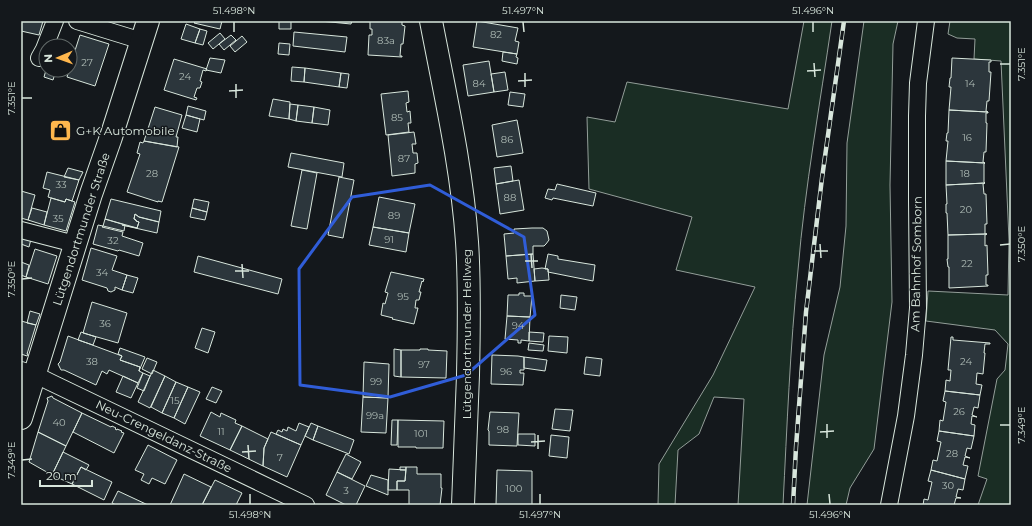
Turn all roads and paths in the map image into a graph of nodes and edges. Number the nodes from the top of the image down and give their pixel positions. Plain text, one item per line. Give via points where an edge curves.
1 (56, 21) edge
2 (77, 21) edge
3 (431, 21) edge
4 (926, 21) edge
5 (145, 31) edge
6 (49, 38) edge
7 (21, 230) edge
8 (75, 244) junction
9 (28, 372) edge
10 (21, 418) edge
11 (306, 505) edge
12 (463, 505) edge
13 (889, 505) edge

1 - 6 street
2 - 5 street, Lütgendortmunder Straße
3 - 12 main road, Lütgendortmunder Hellweg via 454,141 467,240 469,332
4 - 13 street, Am Bahnhof Somborn via 918,83 917,116 918,308 906,416
5 - 8 main road, Lütgendortmunder Straße
7 - 8 street
8 - 9 main road, Lütgendortmunder Straße
9 - 10 main road, Lütgendortmunder Straße
9 - 11 street, Neu-Crengeldanz-Straße

